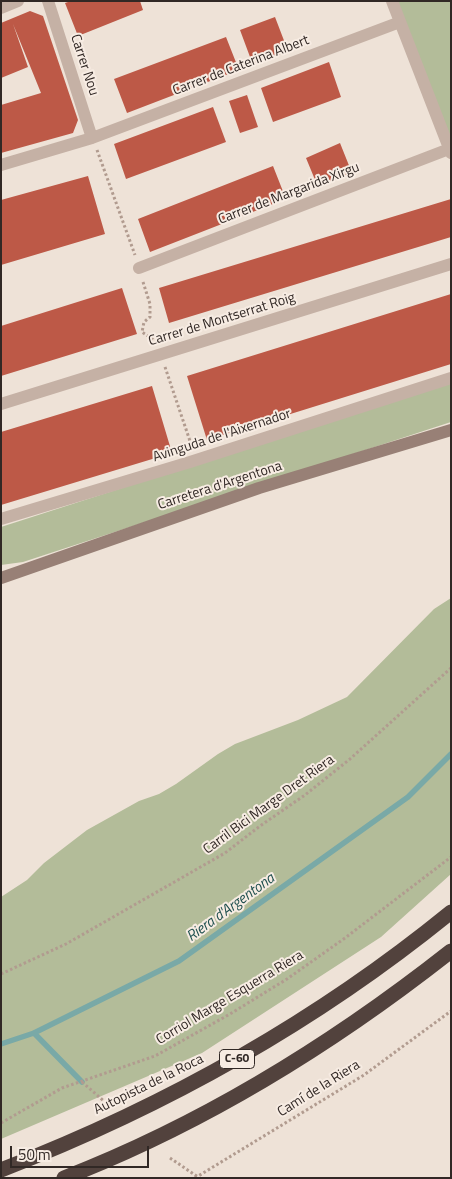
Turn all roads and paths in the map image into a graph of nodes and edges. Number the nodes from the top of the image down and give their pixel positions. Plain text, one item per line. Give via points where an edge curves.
1 (18, 1) edge
2 (48, 1) edge
3 (392, 1) edge
4 (1, 8) edge
5 (400, 22) junction
6 (92, 138) junction
7 (450, 151) edge
8 (1, 165) edge
9 (451, 264) edge
10 (139, 268) junction
11 (164, 354) junction
12 (451, 378) edge
13 (1, 404) edge
14 (451, 430) edge
15 (197, 460) junction
16 (1, 519) edge
17 (26, 568) junction
18 (1, 571) edge
19 (1, 578) edge
20 (451, 668) edge
21 (451, 858) edge
22 (451, 912) edge
23 (451, 951) edge
24 (1, 974) edge
25 (451, 1011) edge
26 (82, 1082) junction
27 (105, 1102) dead end
28 (1, 1123) edge
29 (170, 1158) dead end
30 (1, 1170) edge
31 (197, 1177) edge
32 (64, 1178) edge

1 - 4 street
2 - 6 street, Carrer Nou
3 - 5 street
5 - 6 street, Carrer de Caterina Albert
5 - 7 street
6 - 8 street, Carrer de Caterina Albert
6 - 10 path
7 - 10 street, Carrer de Margarida Xirgu
9 - 11 street, Carrer de Montserrat Roig
10 - 11 path via 150,304 150,317 144,322 142,332 166,343
11 - 13 street, Carrer de Montserrat Roig
11 - 15 path
12 - 15 street, Avinguda de l'Aixernador
14 - 17 street, Carretera d'Argentona via 259,488
15 - 16 street, Avinguda de l'Aixernador
17 - 18 street
17 - 19 street, Carretera d'Argentona
20 - 24 path, Carril Bici Marge Dret Riera via 350,759 225,853 66,944
21 - 26 path, Corriol Marge Esquerra Riera via 338,943 230,1014 155,1056
22 - 30 highway, Autopista de la Roca / C-60 via 326,1005 239,1058 165,1098
23 - 32 highway, C-60 via 341,1032 254,1086 171,1130
25 - 31 path, Camí de la Riera via 364,1075
26 - 27 path
26 - 28 path, Corriol Marge Esquerra Riera via 62,1088
29 - 31 path

